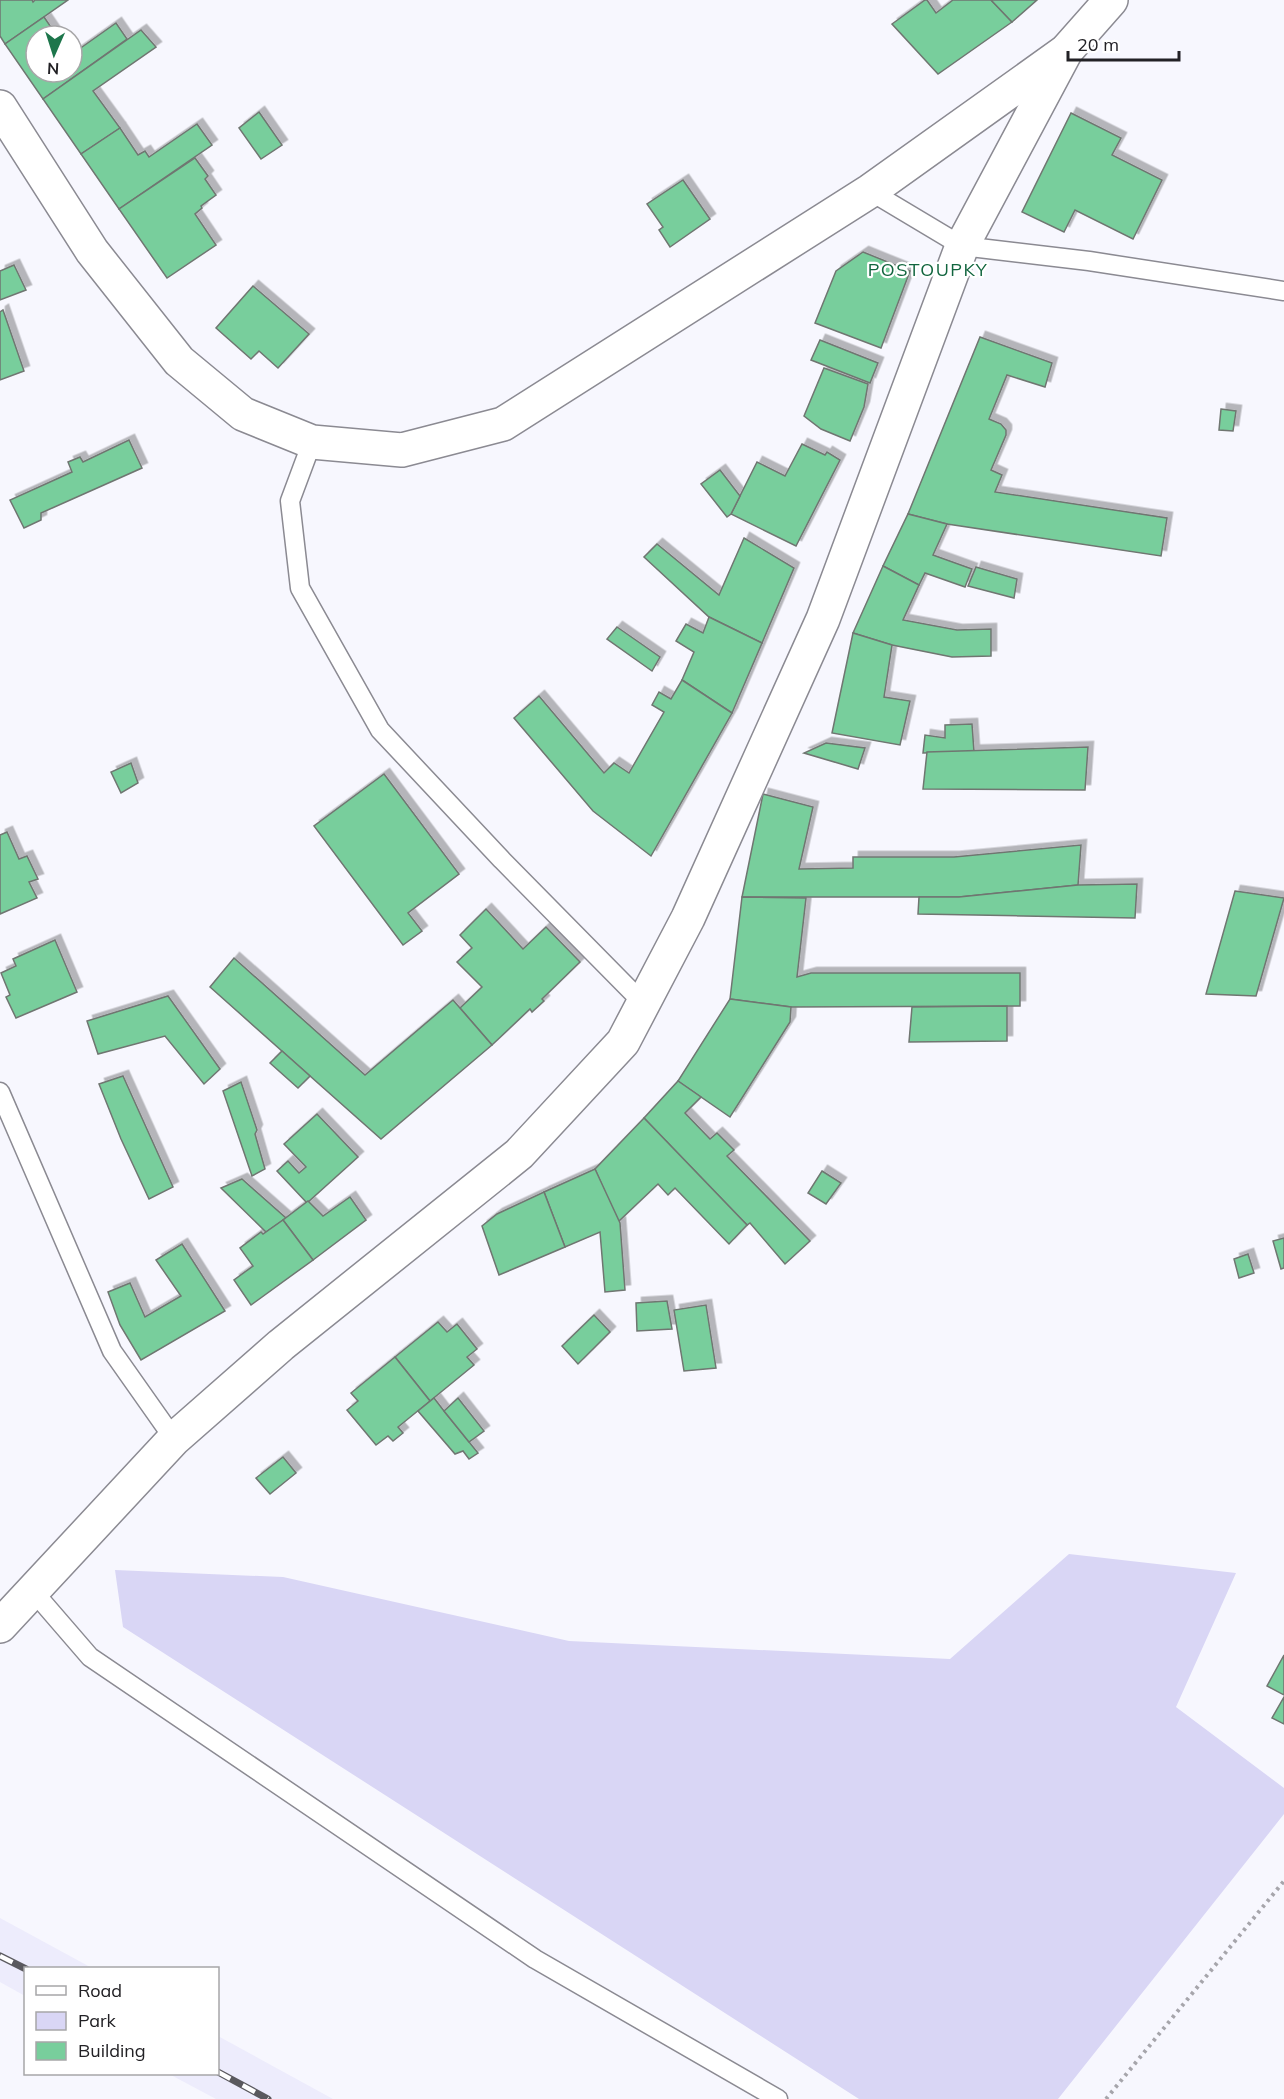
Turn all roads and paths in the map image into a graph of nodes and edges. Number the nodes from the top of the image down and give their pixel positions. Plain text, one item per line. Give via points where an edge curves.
1 (1111, 0) edge
2 (1066, 51) junction
3 (0, 107) edge
4 (870, 191) junction
5 (962, 246) junction
6 (1284, 291) edge
7 (312, 442) junction
8 (643, 1003) junction
9 (0, 1092) edge
10 (174, 1439) junction
11 (33, 1591) junction
12 (0, 1626) edge
13 (1284, 1881) edge
14 (778, 2099) edge
15 (1107, 2099) edge

1 - 2 street
2 - 4 street
2 - 5 street
3 - 7 street via 92,251 179,361 243,414
4 - 5 lane
4 - 7 street via 503,424 402,450
5 - 6 lane
5 - 8 street via 823,619 688,918
7 - 8 lane via 290,501 300,588 380,730 502,861
8 - 10 street via 623,1042 519,1154 281,1345
9 - 10 lane via 112,1351
10 - 11 street
11 - 12 street
11 - 14 lane via 90,1657 535,1959
13 - 15 path

